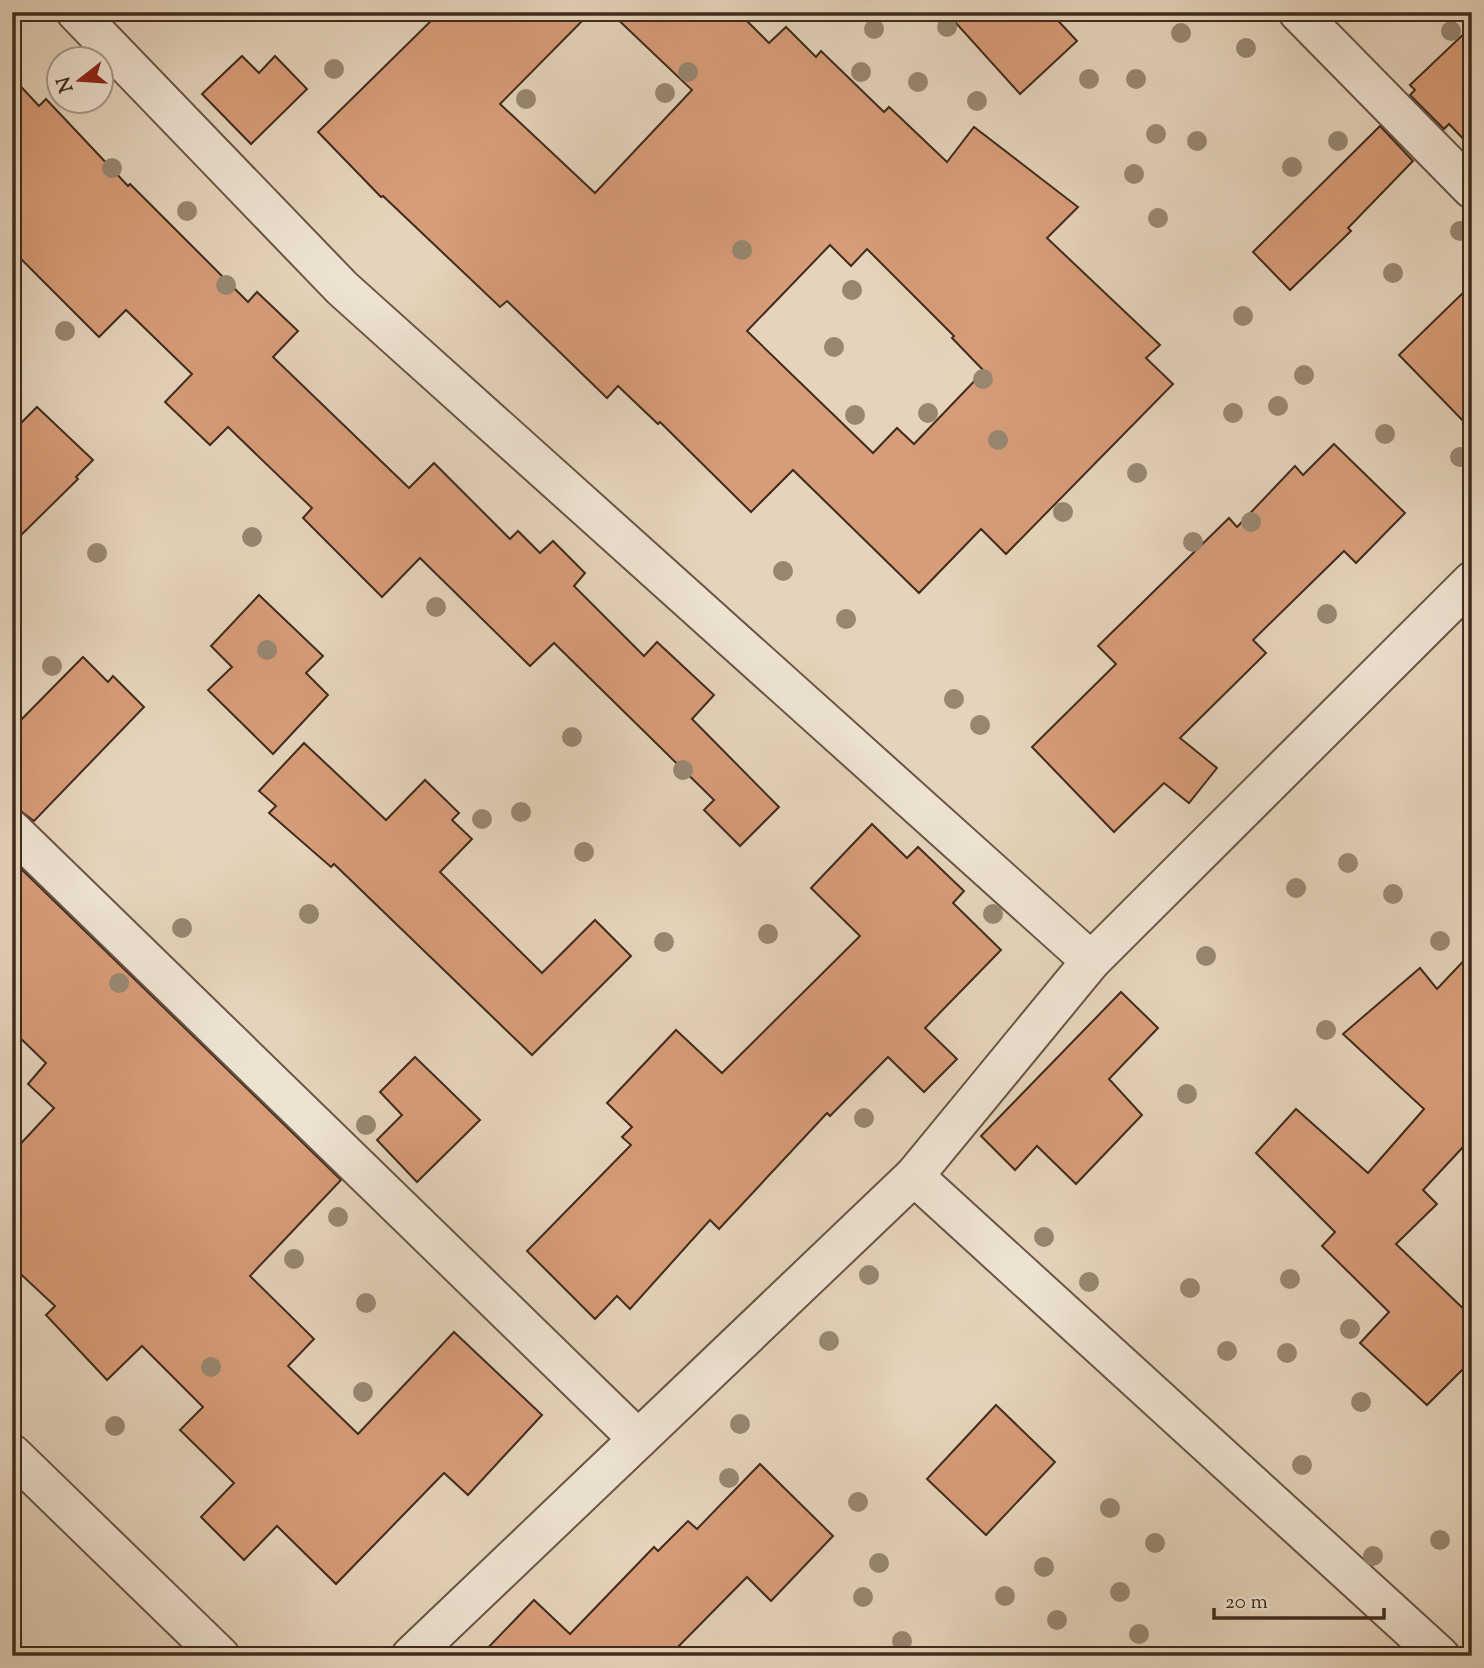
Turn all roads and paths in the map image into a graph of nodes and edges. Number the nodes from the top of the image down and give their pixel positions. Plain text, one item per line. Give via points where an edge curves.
1 (76, 12) edge
2 (1298, 12) edge
3 (1472, 189) edge
4 (1472, 581) edge
5 (12, 830) edge
6 (1091, 961) junction
7 (914, 1176) junction
8 (638, 1439) junction
9 (12, 1454) edge
10 (220, 1656) edge
11 (411, 1656) edge
12 (1440, 1656) edge

1 - 6 street via 342,288
2 - 3 street
4 - 6 street
5 - 8 street
6 - 7 street
7 - 8 street
7 - 12 street
8 - 11 street
9 - 10 street

